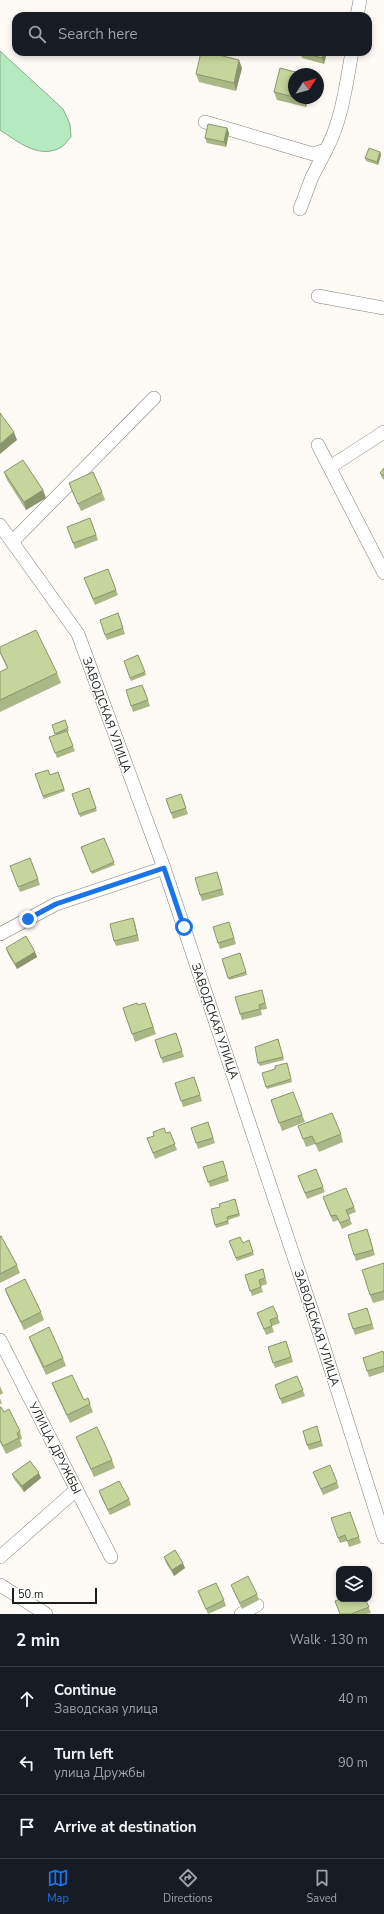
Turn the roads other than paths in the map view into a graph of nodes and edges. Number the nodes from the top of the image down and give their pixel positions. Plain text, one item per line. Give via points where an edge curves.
1 (360, 0) edge
2 (358, 12) edge
3 (351, 56) edge
4 (205, 122) dead end
5 (326, 150) junction
6 (300, 209) dead end
7 (318, 296) dead end
8 (384, 308) edge
9 (154, 398) dead end
10 (384, 432) edge
11 (318, 445) dead end
12 (330, 467) junction
13 (0, 525) edge
14 (12, 542) junction
15 (384, 571) edge
16 (164, 868) junction
17 (0, 934) edge
18 (0, 1340) edge
19 (76, 1490) junction
20 (384, 1537) edge
21 (0, 1557) edge
22 (111, 1557) dead end
23 (0, 1585) edge
24 (257, 1605) dead end
25 (46, 1614) edge
26 (241, 1614) edge

1 - 2 street
3 - 5 street via 333,136
4 - 5 street via 313,154
5 - 6 street
7 - 8 street
9 - 14 street
10 - 12 street
11 - 12 street
12 - 15 street
13 - 14 street, ЗАВОДСКАЯ УЛИЦА
14 - 16 street, ЗАВОДСКАЯ УЛИЦА via 78,634
16 - 17 street via 56,904
16 - 20 street, ЗАВОДСКАЯ УЛИЦА via 318,1329
18 - 19 street, УЛИЦА ДРУЖБЫ
19 - 21 street
19 - 22 street, УЛИЦА ДРУЖБЫ
23 - 25 street
24 - 26 street

